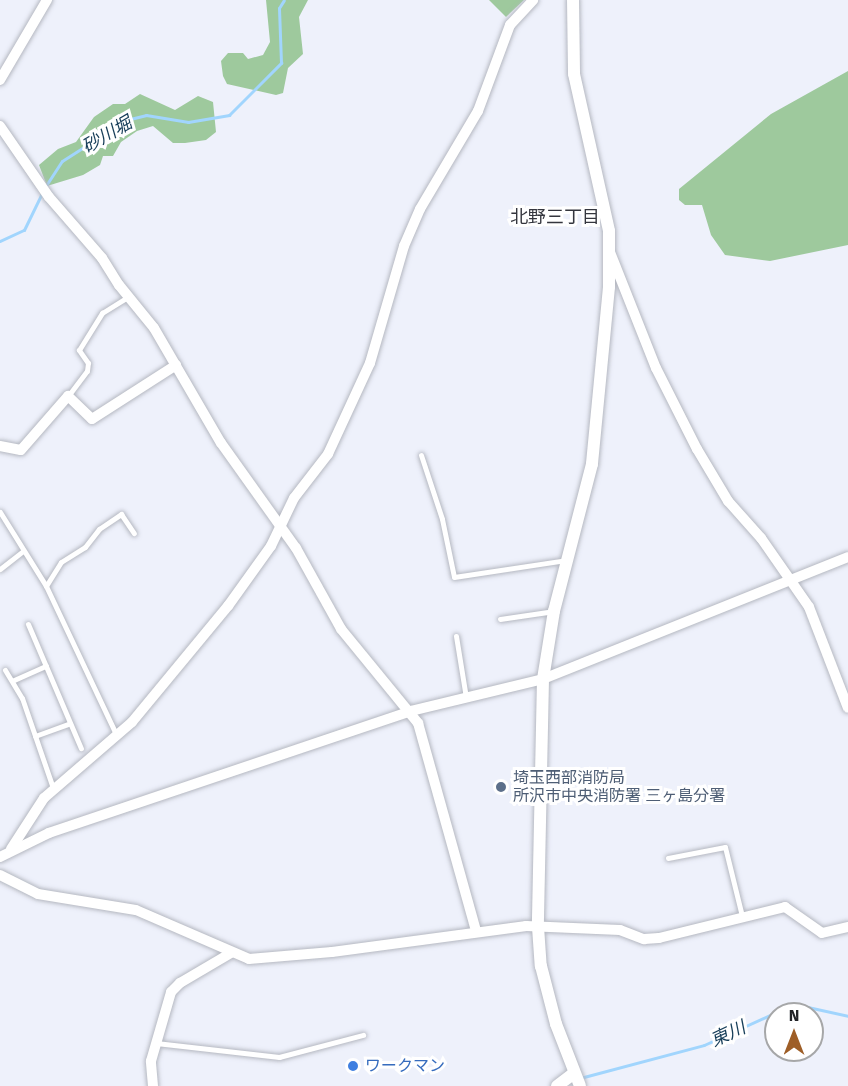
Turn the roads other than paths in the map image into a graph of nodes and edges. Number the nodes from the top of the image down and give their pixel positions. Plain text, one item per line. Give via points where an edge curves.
1 (47, 0) edge
2 (533, 0) edge
3 (573, 0) edge
4 (0, 80) edge
5 (0, 126) edge
6 (610, 252) junction
7 (128, 297) junction
8 (176, 365) junction
9 (68, 396) junction
10 (0, 446) edge
11 (421, 455) dead end
12 (0, 512) edge
13 (281, 528) junction
14 (134, 533) dead end
15 (23, 551) junction
16 (848, 557) edge
17 (567, 560) junction
18 (0, 569) edge
19 (791, 579) junction
20 (46, 586) junction
21 (554, 611) junction
22 (500, 619) dead end
23 (28, 624) dead end
24 (456, 636) dead end
25 (46, 666) junction
26 (5, 670) dead end
27 (543, 679) junction
28 (14, 680) junction
29 (466, 698) junction
30 (848, 708) edge
31 (411, 711) junction
32 (70, 723) junction
33 (35, 736) junction
34 (117, 736) junction
35 (81, 748) dead end
36 (53, 788) junction
37 (11, 849) junction
38 (0, 857) edge
39 (668, 858) dead end
40 (0, 874) edge
41 (742, 916) junction
42 (538, 927) junction
43 (848, 927) edge
44 (476, 931) junction
45 (231, 953) junction
46 (363, 1035) dead end
47 (156, 1043) junction
48 (577, 1080) edge
49 (153, 1086) edge
50 (557, 1086) edge

1 - 4 street
2 - 13 street via 510,25 478,111 420,209 404,246 370,363 328,454 294,498
3 - 6 street via 574,74 601,191
5 - 7 street
6 - 17 street via 592,464
6 - 19 street via 656,368 697,449 728,501
7 - 8 street via 154,328
7 - 9 lane via 102,313 79,350 88,363 87,371
8 - 9 street via 92,419
8 - 13 street via 221,443
9 - 10 street via 21,450
11 - 17 lane via 442,519 454,577
12 - 15 lane
13 - 31 street via 341,629
13 - 34 street via 228,606 158,693
14 - 20 lane via 121,514 99,530 85,547 61,562
15 - 18 lane
15 - 20 lane
16 - 19 street
17 - 21 street
19 - 27 street
19 - 30 street via 809,607
20 - 34 lane
21 - 22 lane
21 - 27 street
23 - 25 lane
24 - 29 lane
25 - 28 lane
25 - 32 lane
26 - 28 lane
27 - 29 street
27 - 42 street
28 - 33 lane
29 - 31 street
31 - 37 street
31 - 44 street via 443,803
32 - 33 lane
32 - 35 lane
33 - 36 lane
34 - 36 street
36 - 37 street
37 - 38 street
39 - 41 lane via 725,847
40 - 45 street via 38,894 136,910
41 - 42 street via 644,939 620,930
41 - 43 street via 785,907 822,933
42 - 44 street
42 - 48 street via 541,966 559,1035
44 - 45 street via 271,959
45 - 47 street via 171,992
46 - 47 lane via 279,1057
47 - 49 street via 151,1061
48 - 50 street

